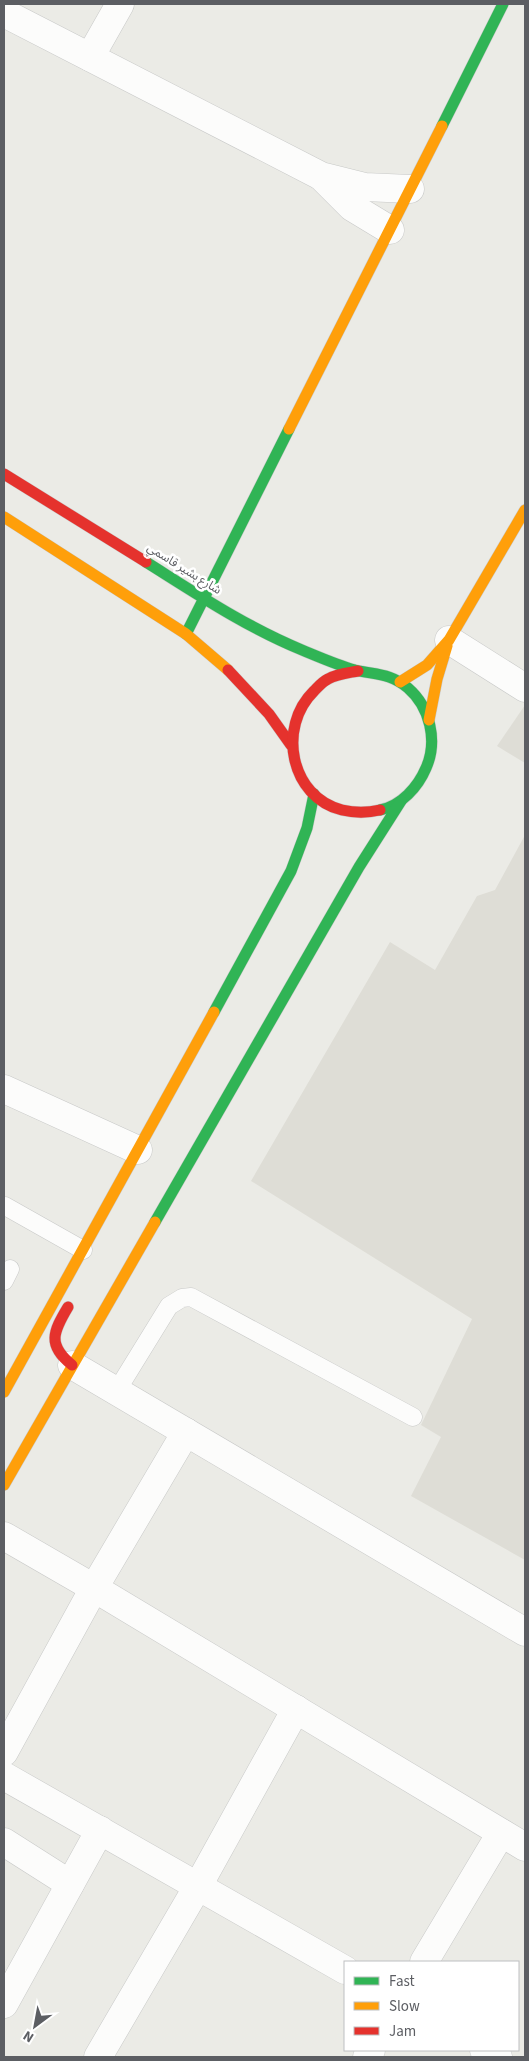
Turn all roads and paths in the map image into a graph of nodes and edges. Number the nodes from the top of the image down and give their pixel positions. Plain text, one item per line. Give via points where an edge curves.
1 (120, 4) edge
2 (503, 4) edge
3 (4, 13) edge
4 (90, 57) junction
5 (321, 176) junction
6 (410, 189) junction
7 (390, 230) junction
8 (4, 474) edge
9 (525, 510) edge
10 (4, 517) edge
11 (204, 598) junction
12 (186, 634) junction
13 (449, 640) junction
14 (358, 671) junction
15 (400, 682) junction
16 (525, 688) edge
17 (429, 720) junction
18 (291, 745) junction
19 (314, 794) junction
20 (400, 801) junction
21 (4, 1089) edge
22 (138, 1150) junction
23 (120, 1184) junction
24 (5, 1206) edge
25 (120, 1206) dead end
26 (83, 1250) junction
27 (75, 1295) dead end
28 (72, 1365) junction
29 (6, 1383) edge
30 (116, 1392) junction
31 (413, 1417) dead end
32 (186, 1432) junction
33 (4, 1485) edge
34 (4, 1536) edge
35 (94, 1588) junction
36 (525, 1632) edge
37 (296, 1709) junction
38 (4, 1752) edge
39 (4, 1776) edge
40 (100, 1830) junction
41 (502, 1833) junction
42 (4, 1842) edge
43 (525, 1847) edge
44 (70, 1884) junction
45 (198, 1886) junction
46 (425, 1961) edge
47 (344, 1969) edge
48 (4, 2004) edge
49 (486, 2051) edge
50 (98, 2057) edge
51 (498, 2057) edge

1 - 4 street
2 - 6 main road
3 - 4 street
4 - 5 street
5 - 6 street via 365,187
5 - 7 street via 352,207
6 - 7 main road
7 - 11 main road
8 - 11 main road, شارع بشير قاسمي
9 - 13 main road
10 - 12 main road
11 - 12 main road
11 - 14 main road, شارع بشير قاسمي via 288,644
12 - 18 main road via 244,685
13 - 15 main road via 427,665
13 - 16 street
13 - 17 main road
14 - 15 main road via 372,672
14 - 18 main road via 340,674 309,694 298,709
15 - 17 main road via 422,705
17 - 20 main road via 433,738 425,774 415,789
18 - 19 main road via 294,764
19 - 20 main road via 330,805 366,813
19 - 22 main road via 312,818 296,862
20 - 28 main road
21 - 22 street
22 - 23 main road
23 - 25 main road
23 - 26 main road
24 - 26 lane
26 - 29 main road
27 - 28 main road via 55,1329 54,1337 58,1352
28 - 30 street
28 - 33 main road
30 - 31 lane via 169,1306 190,1297
30 - 32 street
32 - 35 street
32 - 36 street
34 - 35 street
35 - 37 street
35 - 38 street
37 - 41 street
37 - 45 street
39 - 40 street
40 - 44 street
40 - 45 street
41 - 43 street
41 - 46 street
42 - 44 street
44 - 48 street
45 - 47 street
45 - 50 street
49 - 51 street

